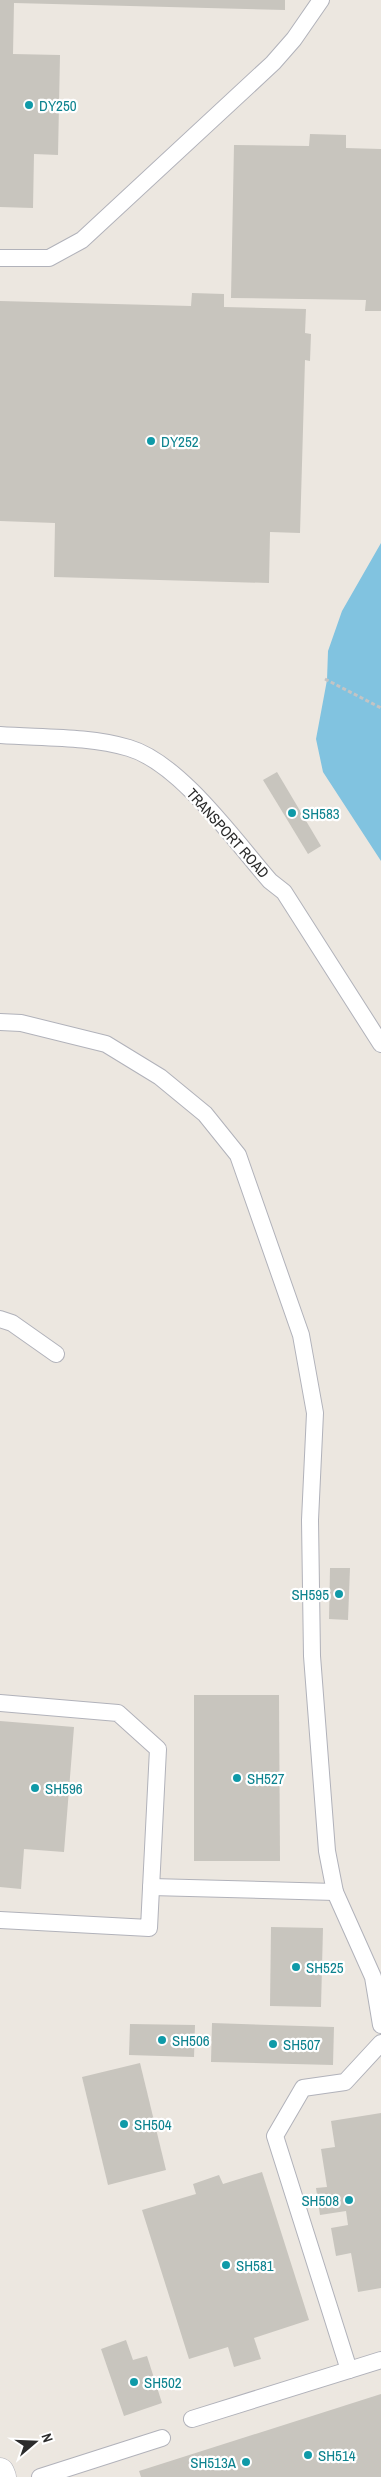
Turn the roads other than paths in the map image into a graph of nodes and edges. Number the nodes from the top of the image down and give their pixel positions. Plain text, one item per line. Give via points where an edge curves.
1 (321, 0) edge
2 (0, 258) edge
3 (0, 735) edge
4 (0, 1022) edge
5 (381, 1044) edge
6 (0, 1319) edge
7 (56, 1354) dead end
8 (0, 1703) edge
9 (151, 1887) junction
10 (335, 1892) junction
11 (0, 1920) edge
12 (381, 2025) edge
13 (381, 2043) edge
14 (381, 2360) edge
15 (350, 2370) junction
16 (192, 2419) dead end
17 (162, 2438) dead end
18 (0, 2472) edge
19 (2, 2477) edge
20 (40, 2477) edge

1 - 2 lane via 273,64 82,240 49,258
3 - 5 lane, TRANSPORT ROAD via 95,741 130,748 159,761 187,786 270,881 284,892
4 - 10 lane via 21,1023 106,1044 160,1077 205,1114 238,1155 301,1335 315,1413 310,1520 312,1656 327,1851
6 - 7 lane via 12,1323
8 - 9 lane via 118,1712 158,1749
9 - 10 lane
9 - 11 lane via 149,1928
10 - 12 lane via 374,1977
13 - 15 lane via 345,2082 303,2088 275,2136
14 - 15 lane
15 - 16 lane
17 - 20 lane
18 - 19 street

